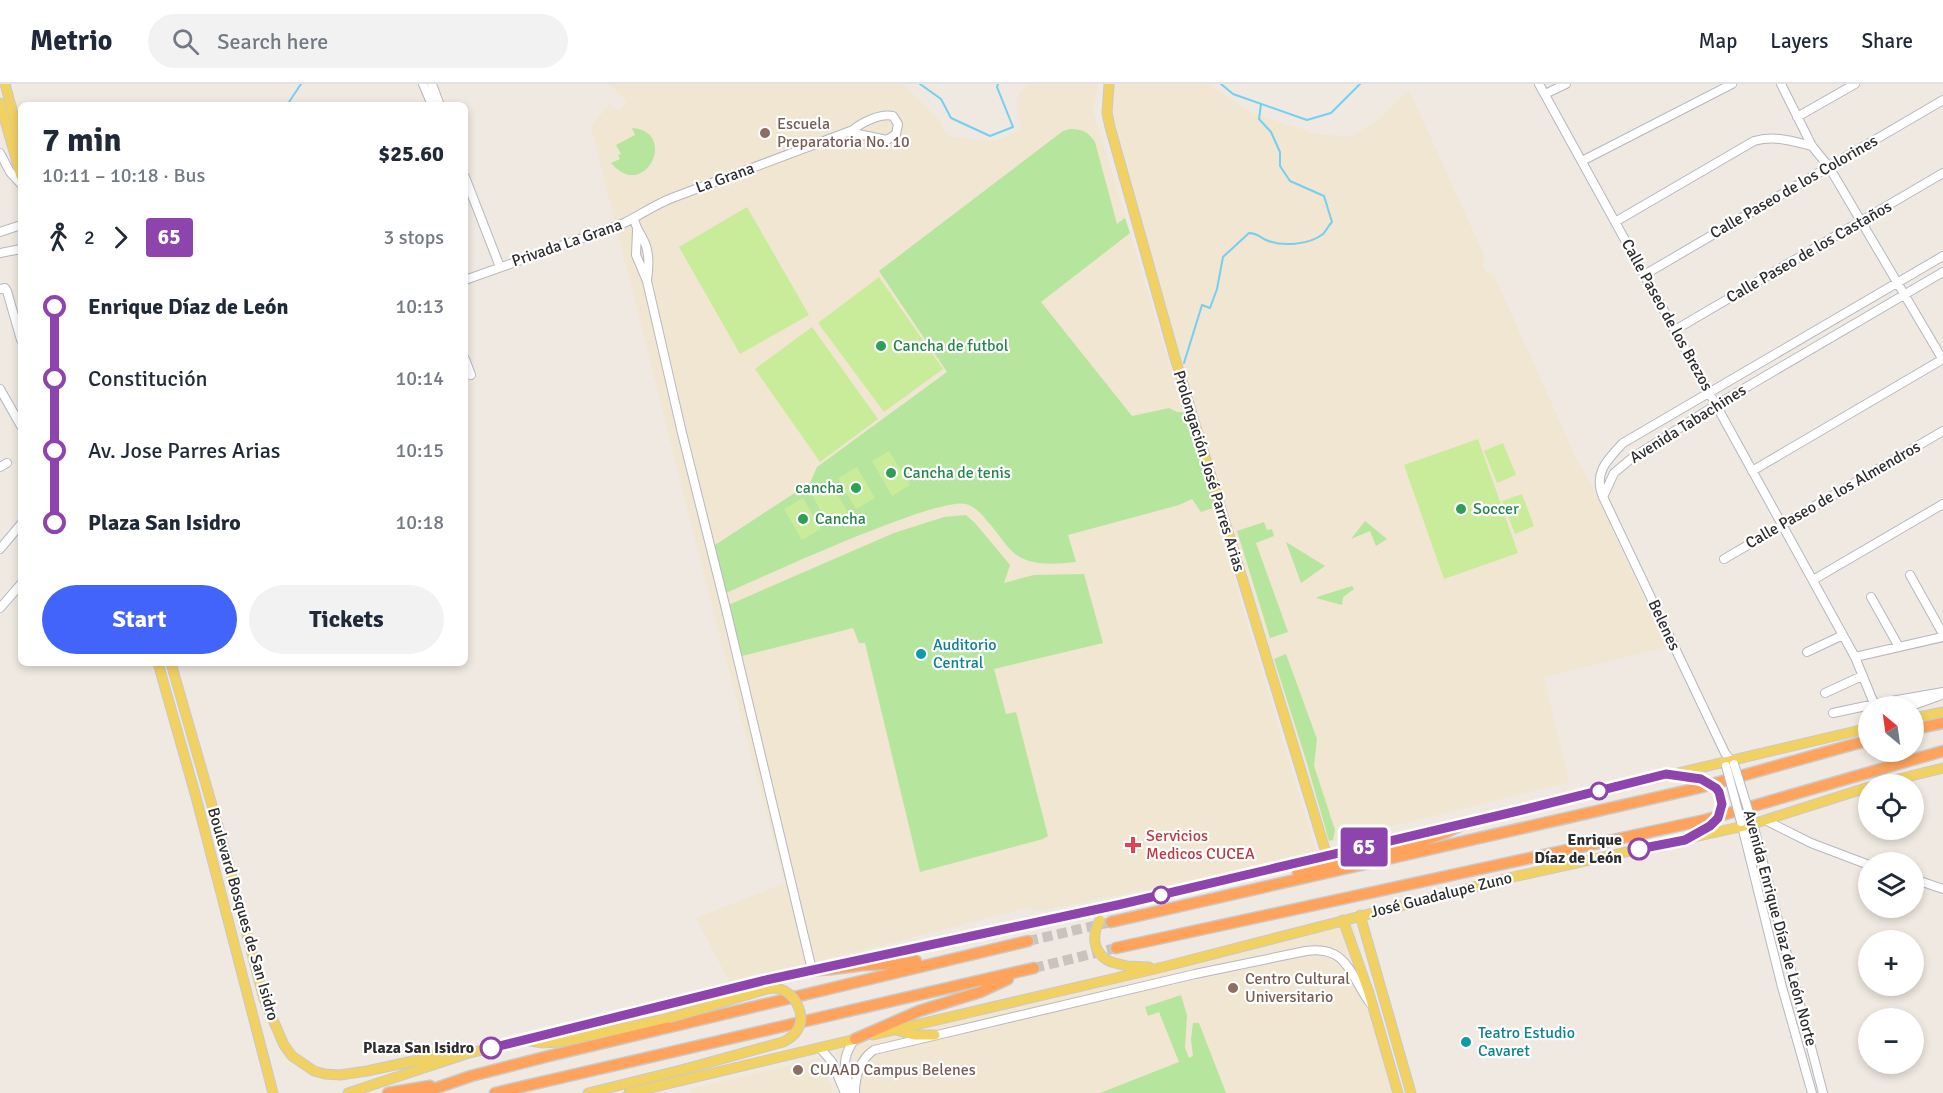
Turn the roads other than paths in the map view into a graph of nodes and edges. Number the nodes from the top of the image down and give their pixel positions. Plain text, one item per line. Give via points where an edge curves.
1 (423, 84) edge
2 (432, 84) edge
3 (1109, 84) edge
4 (1539, 84) edge
5 (1566, 84) edge
6 (1732, 84) edge
7 (1781, 84) edge
8 (1855, 84) edge
9 (4, 89) edge
10 (1545, 94) junction
11 (1943, 100) edge
12 (431, 102) edge
13 (439, 102) edge
14 (3, 104) edge
15 (1797, 117) junction
16 (853, 130) junction
17 (18, 136) edge
18 (1812, 146) junction
19 (0, 153) edge
20 (1582, 162) junction
21 (18, 164) edge
22 (1829, 167) junction
23 (1943, 174) edge
24 (18, 181) edge
25 (468, 185) edge
26 (634, 219) junction
27 (1861, 221) junction
28 (1616, 222) junction
29 (18, 226) edge
30 (637, 231) junction
31 (0, 232) edge
32 (18, 250) edge
33 (0, 253) edge
34 (1943, 256) edge
35 (500, 267) junction
36 (1943, 272) edge
37 (1644, 274) junction
38 (468, 279) edge
39 (647, 281) junction
40 (1896, 283) junction
41 (0, 290) edge
42 (1904, 295) junction
43 (18, 329) edge
44 (1675, 330) junction
45 (1943, 359) edge
46 (468, 367) edge
47 (471, 375) dead end
48 (0, 389) edge
49 (1709, 392) junction
50 (1716, 405) junction
51 (18, 421) edge
52 (1943, 431) edge
53 (1752, 471) junction
54 (1603, 498) junction
55 (1943, 504) edge
56 (1782, 525) junction
57 (18, 528) edge
58 (0, 549) edge
59 (1724, 559) dead end
60 (1910, 575) dead end
61 (1812, 580) junction
62 (18, 587) edge
63 (1871, 597) dead end
64 (0, 608) edge
65 (1843, 635) junction
66 (1943, 635) edge
67 (1899, 647) junction
68 (1807, 652) dead end
69 (1855, 657) junction
70 (159, 666) edge
71 (172, 666) edge
72 (1862, 676) junction
73 (1825, 693) dead end
74 (1943, 693) edge
75 (1871, 696) edge
76 (1924, 696) edge
77 (1924, 701) edge
78 (1858, 708) edge
79 (1943, 712) edge
80 (1833, 713) dead end
81 (1924, 716) edge
82 (1943, 723) edge
83 (1858, 726) edge
84 (1924, 727) edge
85 (1858, 743) edge
86 (1943, 751) edge
87 (1728, 761) junction
88 (1943, 768) edge
89 (1666, 774) junction
90 (1919, 774) edge
91 (1858, 791) edge
92 (208, 794) junction
93 (196, 797) junction
94 (1767, 820) junction
95 (1752, 821) junction
96 (1464, 824) junction
97 (1742, 824) junction
98 (1685, 840) junction
99 (1327, 856) junction
100 (1858, 861) edge
101 (1924, 882) edge
102 (1943, 889) edge
103 (1209, 900) junction
104 (1122, 904) junction
105 (1360, 915) junction
106 (1343, 920) junction
107 (1105, 921) junction
108 (1116, 948) tunnel mouth
109 (1163, 967) junction
110 (812, 970) junction
111 (1372, 1005) junction
112 (894, 1029) junction
113 (935, 1035) junction
114 (855, 1039) junction
115 (525, 1040) junction
116 (820, 1048) junction
117 (466, 1054) junction
118 (471, 1076) junction
119 (844, 1080) junction
120 (273, 1093) edge
121 (348, 1093) edge
122 (388, 1093) edge
123 (422, 1093) edge
124 (495, 1093) edge
125 (588, 1093) edge
126 (629, 1093) edge
127 (845, 1093) edge
128 (853, 1093) edge
129 (1398, 1093) edge
130 (1411, 1093) edge
131 (1812, 1093) edge
132 (1823, 1093) edge

1 - 12 street
2 - 13 street
3 - 99 main road, Prolongación José Parres Arias via 1107,113 1134,215
4 - 10 street, Calle Paseo de los Brezos
5 - 10 street
6 - 20 street
7 - 15 street
8 - 15 street
9 - 14 main road
10 - 20 street, Calle Paseo de los Brezos
11 - 22 street, Calle Paseo de los Colorines
14 - 17 main road
14 - 21 main road
15 - 18 street
16 - 16 street, La Grana via 887,140 896,134 898,124 893,116 885,115
16 - 26 street, La Grana via 654,205
18 - 22 street
18 - 28 street via 1778,137 1754,141
19 - 24 street
20 - 28 street, Calle Paseo de los Brezos
22 - 27 street
22 - 37 street, Calle Paseo de los Colorines
23 - 27 street, Calle Paseo de los Castaños
25 - 35 street
26 - 30 street
26 - 35 street, Privada La Grana
27 - 40 street
27 - 44 street, Calle Paseo de los Castaños
28 - 37 street, Calle Paseo de los Brezos
29 - 31 street
30 - 39 street via 636,255
30 - 39 street via 648,252
32 - 33 street
34 - 40 street, Avenida Tabachines
35 - 38 street, Privada La Grana
36 - 42 street, Avenida Tabachines
37 - 44 street, Calle Paseo de los Brezos
39 - 110 street
40 - 42 street
40 - 49 street, Avenida Tabachines
41 - 43 street via 8,291
42 - 45 street
42 - 50 street, Avenida Tabachines
44 - 49 street, Calle Paseo de los Brezos
45 - 53 street
46 - 47 street
48 - 51 street
49 - 50 street, Calle Paseo de los Brezos
49 - 54 street, Avenida Tabachines via 1623,443 1608,460 1599,479
50 - 53 street, Calle Paseo de los Brezos
50 - 54 street, Avenida Tabachines via 1632,458 1614,473
52 - 56 street, Calle Paseo de los Almendros
53 - 56 street, Calle Paseo de los Brezos
54 - 87 street, Belenes
55 - 61 street
56 - 59 street, Calle Paseo de los Almendros
56 - 61 street, Calle Paseo de los Brezos
57 - 58 street
60 - 66 street
61 - 65 street, Calle Paseo de los Brezos
62 - 64 street
63 - 67 street
65 - 68 street
65 - 69 street, Calle Paseo de los Brezos
66 - 67 street
67 - 69 street
69 - 72 street, Calle Paseo de los Brezos
70 - 93 main road, Boulevard Bosques de San Isidro
71 - 92 main road, Boulevard Bosques de San Isidro
72 - 73 street
72 - 75 street, Calle Paseo de los Brezos
74 - 76 street
74 - 77 street
78 - 80 street
79 - 81 main road
82 - 84 highway
83 - 87 main road
85 - 103 highway via 1698,788
86 - 108 highway via 1705,820
87 - 89 main road
87 - 95 street, Avenida Enrique Díaz de León Norte, bridge
87 - 97 street, Avenida Enrique Díaz de León Norte, bridge
88 - 90 main road
89 - 96 main road
89 - 98 main road, bridge via 1701,779 1716,788 1721,798 1721,811 1714,822
91 - 94 main road, José Guadalupe Zuno
92 - 93 main road
92 - 117 main road, Boulevard Bosques de San Isidro via 264,999 292,1056 314,1071 340,1074 455,1052
93 - 120 main road, Boulevard Bosques de San Isidro
94 - 95 main road, José Guadalupe Zuno
94 - 100 street
95 - 97 main road, José Guadalupe Zuno
95 - 132 street, Avenida Enrique Díaz de León Norte
96 - 99 main road
96 - 103 highway via 1406,847 1259,883
97 - 98 main road, José Guadalupe Zuno
97 - 131 street, Avenida Enrique Díaz de León Norte
98 - 105 main road, José Guadalupe Zuno
99 - 104 main road
101 - 102 street
103 - 107 highway
104 - 107 main road via 1107,911
104 - 110 main road
105 - 106 main road, José Guadalupe Zuno
105 - 130 main road
106 - 109 main road, José Guadalupe Zuno
106 - 111 main road
107 - 109 main road, bridge via 1095,930 1094,942 1100,955 1127,966
109 - 112 main road
110 - 115 main road
110 - 118 highway via 905,963 998,943 1028,941
111 - 113 street via 1344,960 1318,949
111 - 129 main road
112 - 113 main road via 914,1035
112 - 114 main road
113 - 128 street via 874,1050 865,1059
114 - 116 main road
114 - 119 street via 846,1056
114 - 124 highway via 1034,968
115 - 117 main road
115 - 125 main road, bridge via 552,1044 669,1018 771,989 786,991 798,1006 800,1027 783,1042
116 - 119 street
116 - 126 main road
117 - 121 main road
118 - 122 highway
118 - 123 highway
119 - 127 street
119 - 128 street

